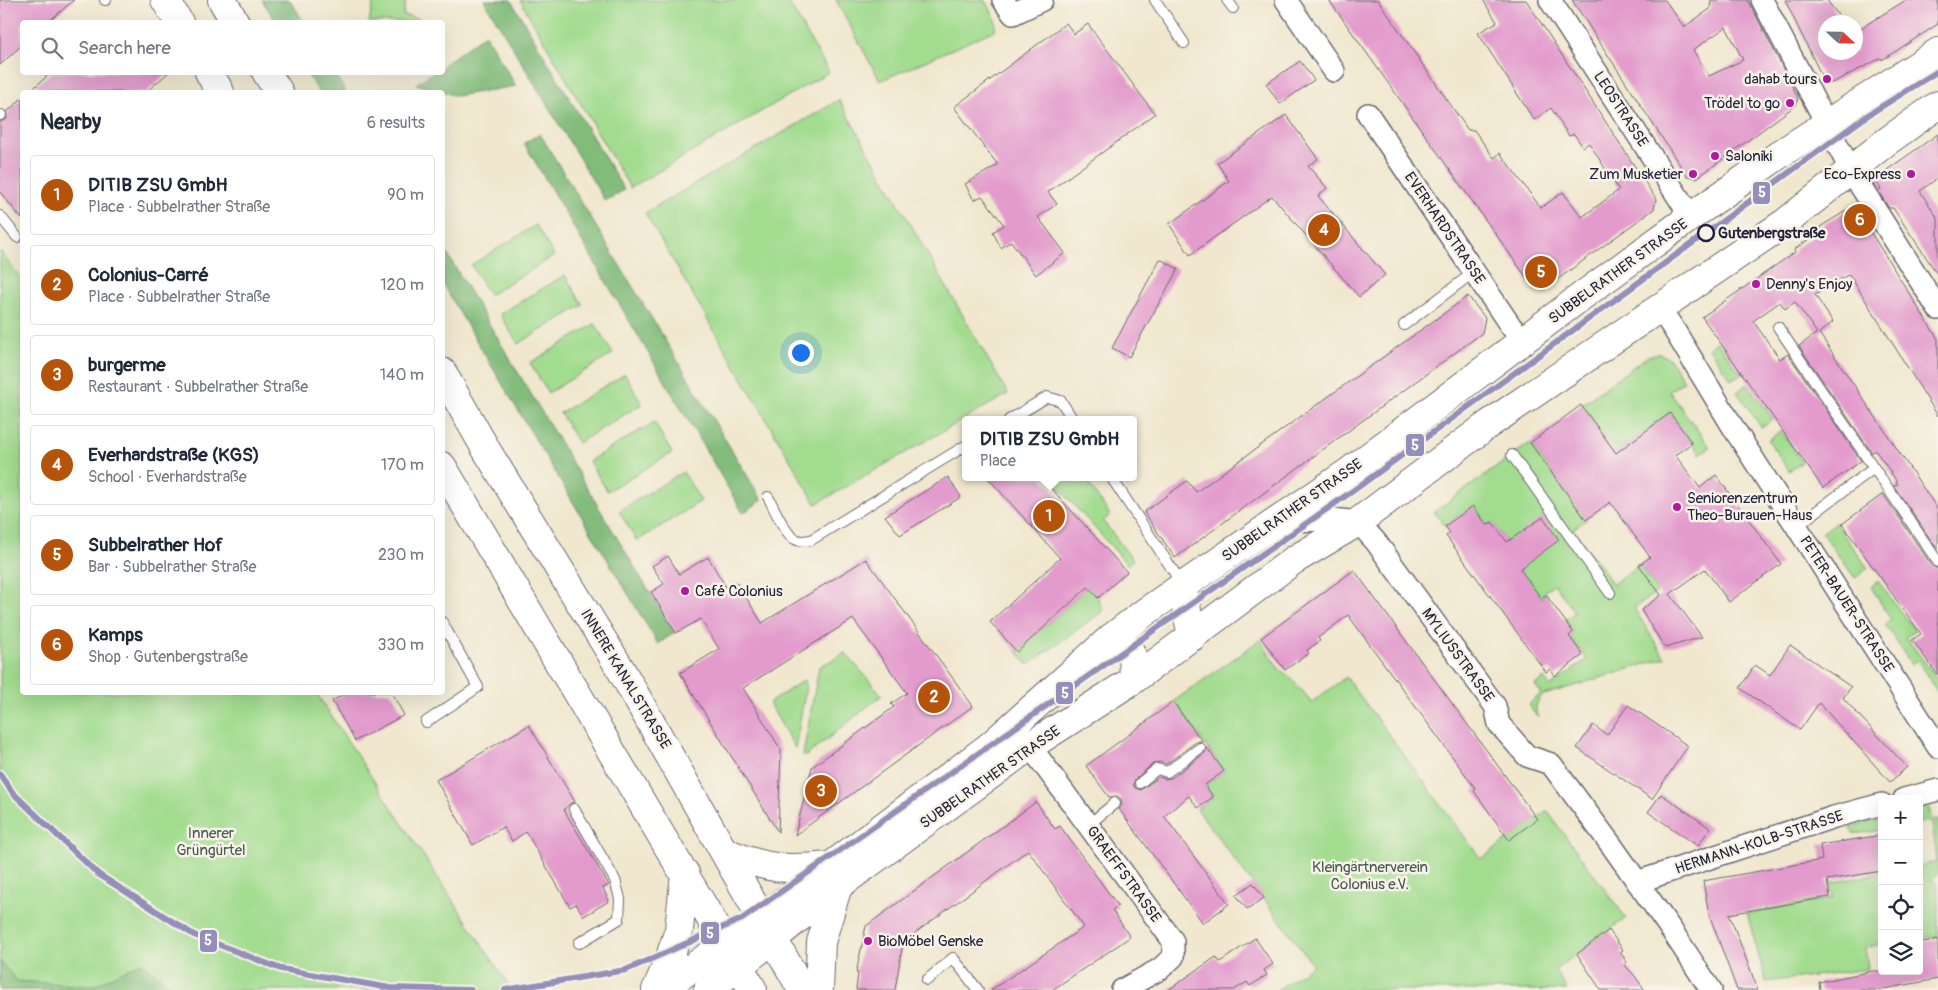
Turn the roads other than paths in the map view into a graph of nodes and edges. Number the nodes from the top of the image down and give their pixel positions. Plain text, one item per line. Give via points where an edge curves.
1 (165, 0) edge
2 (222, 0) edge
3 (1003, 0) edge
4 (1042, 0) edge
5 (1155, 0) edge
6 (1286, 0) edge
7 (1550, 0) edge
8 (1762, 0) edge
9 (178, 20) edge
10 (234, 20) edge
11 (1184, 43) dead end
12 (1938, 52) edge
13 (1334, 71) dead end
14 (210, 75) edge
15 (268, 75) edge
16 (219, 90) edge
17 (278, 90) edge
18 (1938, 105) edge
19 (1368, 114) dead end
20 (1826, 124) junction
21 (1851, 171) junction
22 (0, 216) edge
23 (1689, 218) junction
24 (17, 237) dead end
25 (1474, 272) junction
26 (1938, 308) edge
27 (1660, 309) junction
28 (1404, 325) dead end
29 (1778, 327) dead end
30 (1524, 341) junction
31 (445, 377) edge
32 (1016, 416) edge
33 (1070, 416) edge
34 (962, 448) edge
35 (1512, 455) dead end
36 (1874, 468) junction
37 (445, 471) edge
38 (1114, 481) edge
39 (768, 497) dead end
40 (1279, 522) junction
41 (1358, 522) junction
42 (1797, 526) junction
43 (1938, 562) edge
44 (1182, 585) junction
45 (1610, 593) dead end
46 (445, 628) edge
47 (1192, 636) junction
48 (1111, 638) junction
49 (1133, 680) junction
50 (426, 722) dead end
51 (1030, 746) junction
52 (1200, 748) dead end
53 (1938, 748) edge
54 (1140, 783) dead end
55 (1938, 790) edge
56 (1919, 795) edge
57 (1115, 803) dead end
58 (1878, 805) edge
59 (574, 808) dead end
60 (1088, 826) junction
61 (726, 852) junction
62 (684, 873) junction
63 (835, 876) junction
64 (1637, 882) junction
65 (768, 928) junction
66 (579, 943) dead end
67 (732, 955) junction
68 (927, 980) dead end
69 (656, 990) edge
70 (662, 990) edge
71 (708, 990) edge
72 (753, 990) edge
73 (802, 990) edge
74 (819, 990) edge
75 (978, 990) edge
76 (1122, 990) edge
77 (1710, 990) edge

1 - 9 main road
2 - 10 main road
3 - 4 street via 1012,14
5 - 11 lane
6 - 13 street
7 - 23 street, LEOSTRASSE
8 - 20 street
12 - 20 main road, SUBBELRATHER STRASSE
14 - 16 main road
15 - 17 main road
18 - 21 main road, SUBBELRATHER STRASSE
19 - 25 street, EVERHARDSTRASSE
20 - 21 street
20 - 23 main road, SUBBELRATHER STRASSE
21 - 26 street
21 - 27 main road, SUBBELRATHER STRASSE via 1786,222
22 - 24 lane
23 - 30 main road, SUBBELRATHER STRASSE
25 - 28 lane
25 - 30 street, EVERHARDSTRASSE
27 - 41 main road, SUBBELRATHER STRASSE via 1489,424
27 - 42 street, PETER-BAUER-STRASSE
29 - 36 lane
30 - 40 main road, SUBBELRATHER STRASSE
31 - 61 main road, INNERE KANALSTRASSE
32 - 33 lane via 1047,397 1061,402
34 - 39 lane via 811,540 794,539
35 - 45 lane
36 - 42 lane
36 - 43 lane
37 - 62 main road
38 - 44 lane
40 - 41 street
40 - 44 main road, SUBBELRATHER STRASSE
41 - 47 main road, SUBBELRATHER STRASSE via 1294,560
41 - 64 street, MYLIUSSTRASSE via 1495,706 1499,724 1527,756 1551,764
42 - 53 street, PETER-BAUER-STRASSE
44 - 47 main road
44 - 48 main road, SUBBELRATHER STRASSE
46 - 50 lane via 478,688
47 - 49 main road, SUBBELRATHER STRASSE
48 - 49 main road via 1132,652 1135,663
48 - 63 main road, SUBBELRATHER STRASSE via 990,746
49 - 51 main road, SUBBELRATHER STRASSE
51 - 60 street, GRAEFFSTRASSE
51 - 63 main road, SUBBELRATHER STRASSE
52 - 54 lane via 1167,772 1157,769
55 - 56 street
57 - 60 lane
58 - 64 street, HERMANN-KOLB-STRASSE
59 - 66 lane via 615,880 620,899 619,920
60 - 76 street, GRAEFFSTRASSE via 1173,941 1173,957 1160,969
61 - 63 main road via 754,863
61 - 65 main road, INNERE KANALSTRASSE
62 - 67 main road
62 - 69 main road via 678,930
63 - 65 main road, SUBBELRATHER STRASSE
63 - 74 main road via 821,942
64 - 77 street, MYLIUSSTRASSE
65 - 67 main road, SUBBELRATHER STRASSE
65 - 73 main road, INNERE KANALSTRASSE
67 - 70 main road, SUBBELRATHER STRASSE
67 - 71 main road, SUBBELRATHER STRASSE
67 - 72 main road
68 - 75 lane via 952,958

